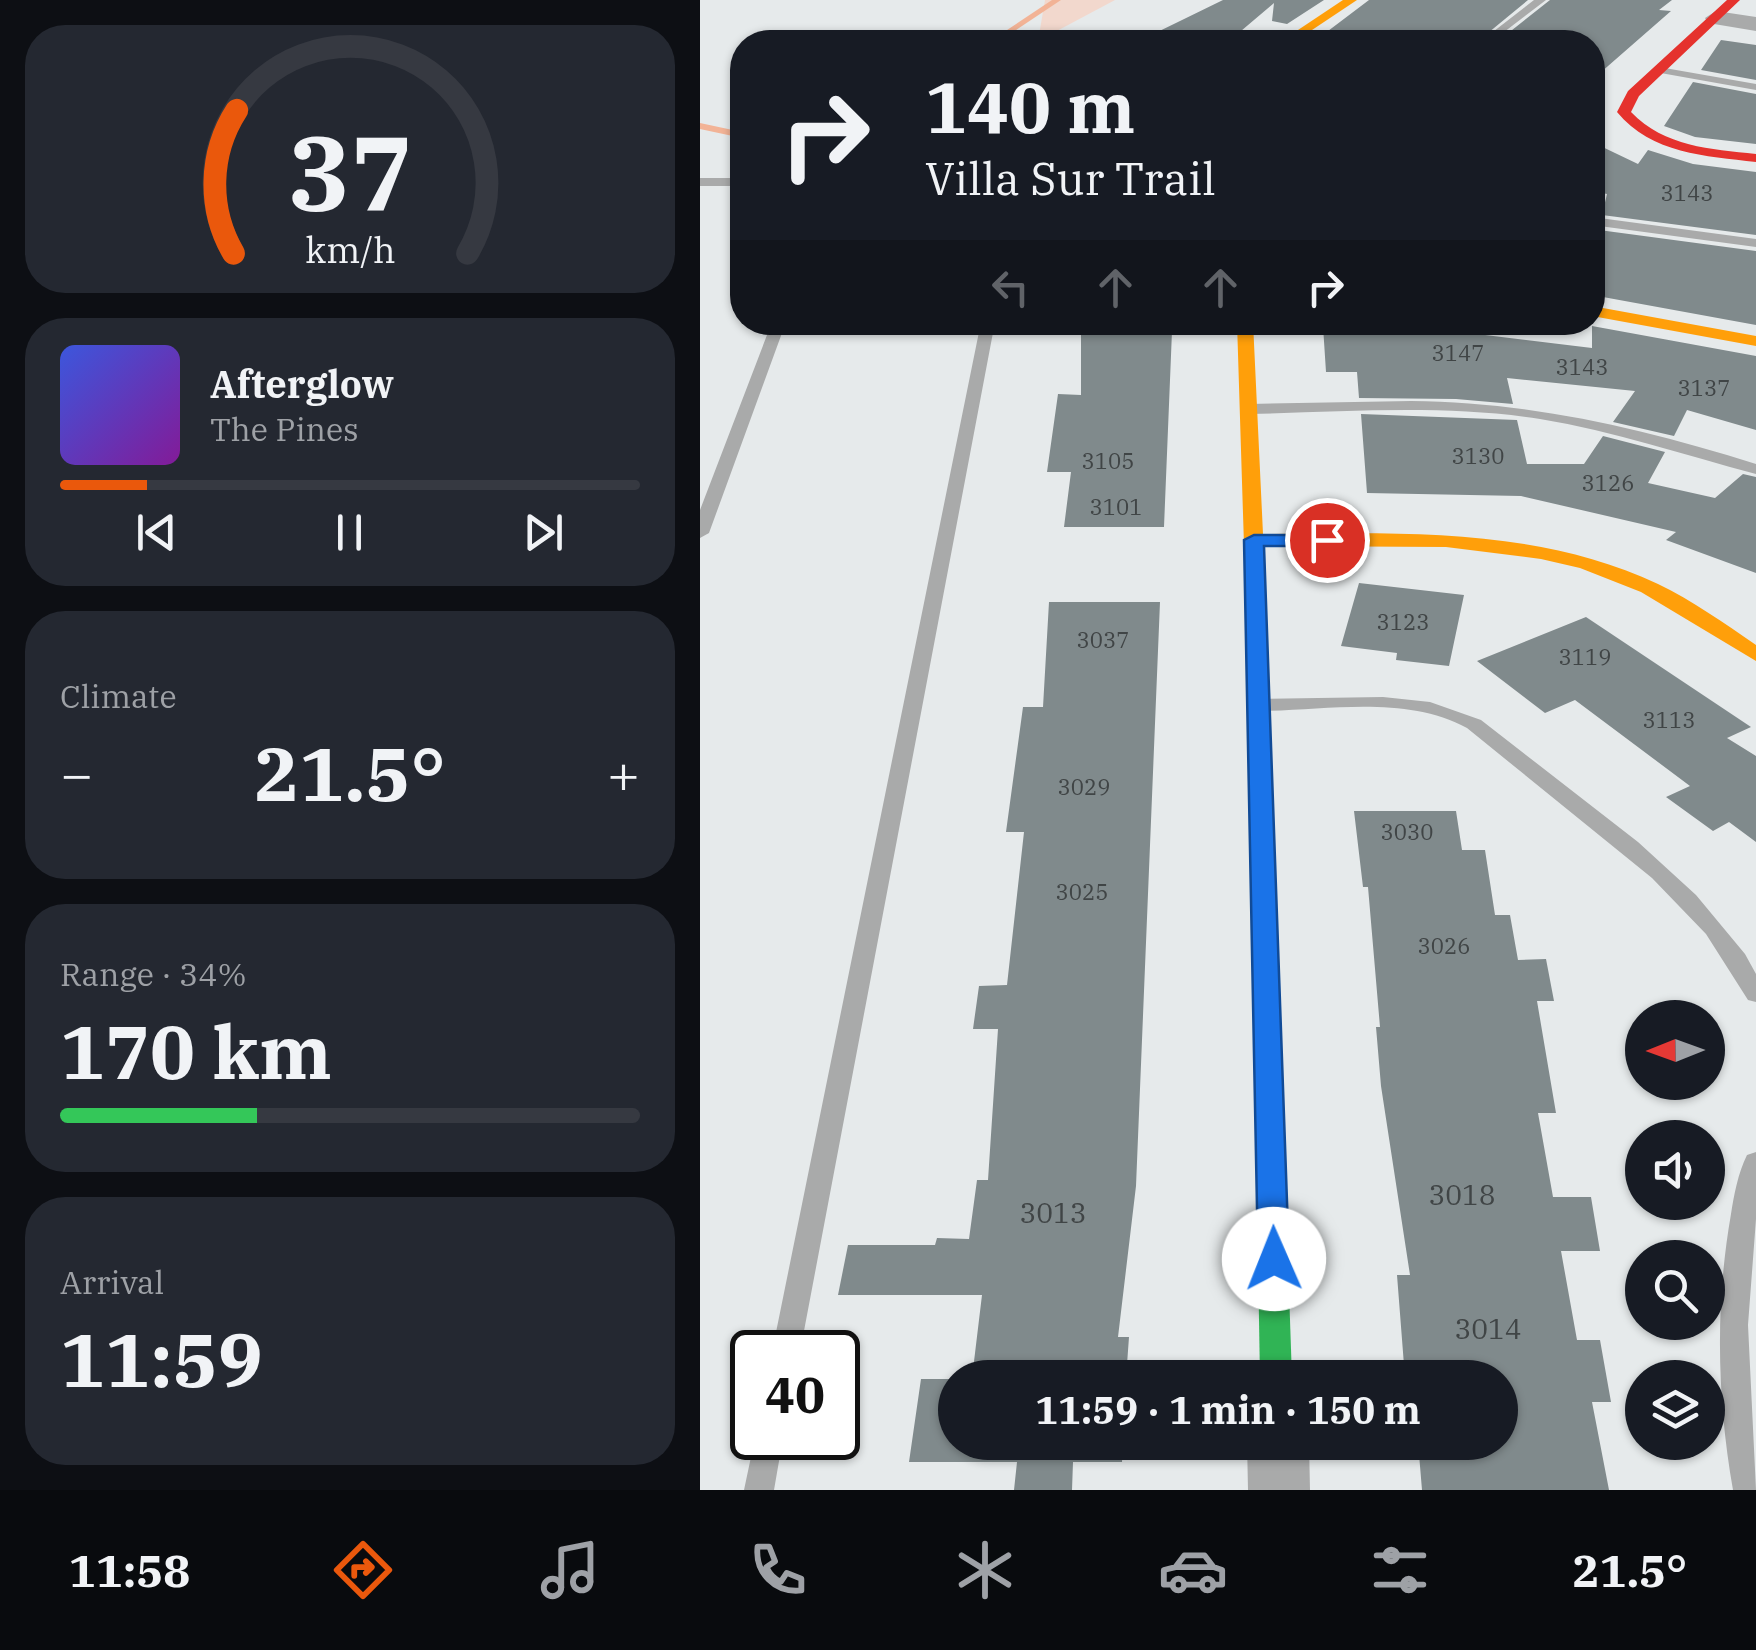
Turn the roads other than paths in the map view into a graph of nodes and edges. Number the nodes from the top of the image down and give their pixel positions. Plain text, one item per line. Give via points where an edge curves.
1 (1350, 0) edge
2 (1541, 0) edge
3 (1734, 0) edge
4 (1716, 18) junction
5 (1756, 24) edge
6 (1304, 30) edge
7 (1501, 30) edge
8 (1659, 70) junction
9 (1756, 87) edge
10 (1756, 158) edge
11 (700, 182) edge
12 (730, 182) edge
13 (1605, 223) edge
14 (1756, 242) edge
15 (1605, 313) edge
16 (775, 335) edge
17 (985, 335) edge
18 (1246, 335) edge
19 (1756, 342) edge
20 (1249, 409) junction
21 (1756, 469) edge
22 (700, 533) edge
23 (1254, 540) junction
24 (1756, 654) edge
25 (1260, 704) junction
26 (1756, 994) edge
27 (1756, 1162) edge
28 (790, 1330) edge
29 (1276, 1360) edge
30 (765, 1460) edge
31 (1278, 1460) edge
32 (759, 1490) edge
33 (1279, 1490) edge
34 (1748, 1490) edge

1 - 6 street
2 - 7 lane
3 - 4 street
4 - 5 street
4 - 8 street
8 - 9 lane
8 - 10 street via 1633,94 1624,112 1631,126 1679,146
11 - 12 lane
13 - 14 lane
15 - 19 street
16 - 22 lane
17 - 28 lane
18 - 20 street
20 - 21 lane via 1465,407 1523,413
20 - 23 street
23 - 24 street via 1436,541 1522,550 1618,574
23 - 25 street
25 - 26 lane via 1410,705 1453,713 1646,861 1688,900 1743,967
25 - 29 street
27 - 34 lane via 1743,1200 1733,1377
30 - 32 lane
31 - 33 street

